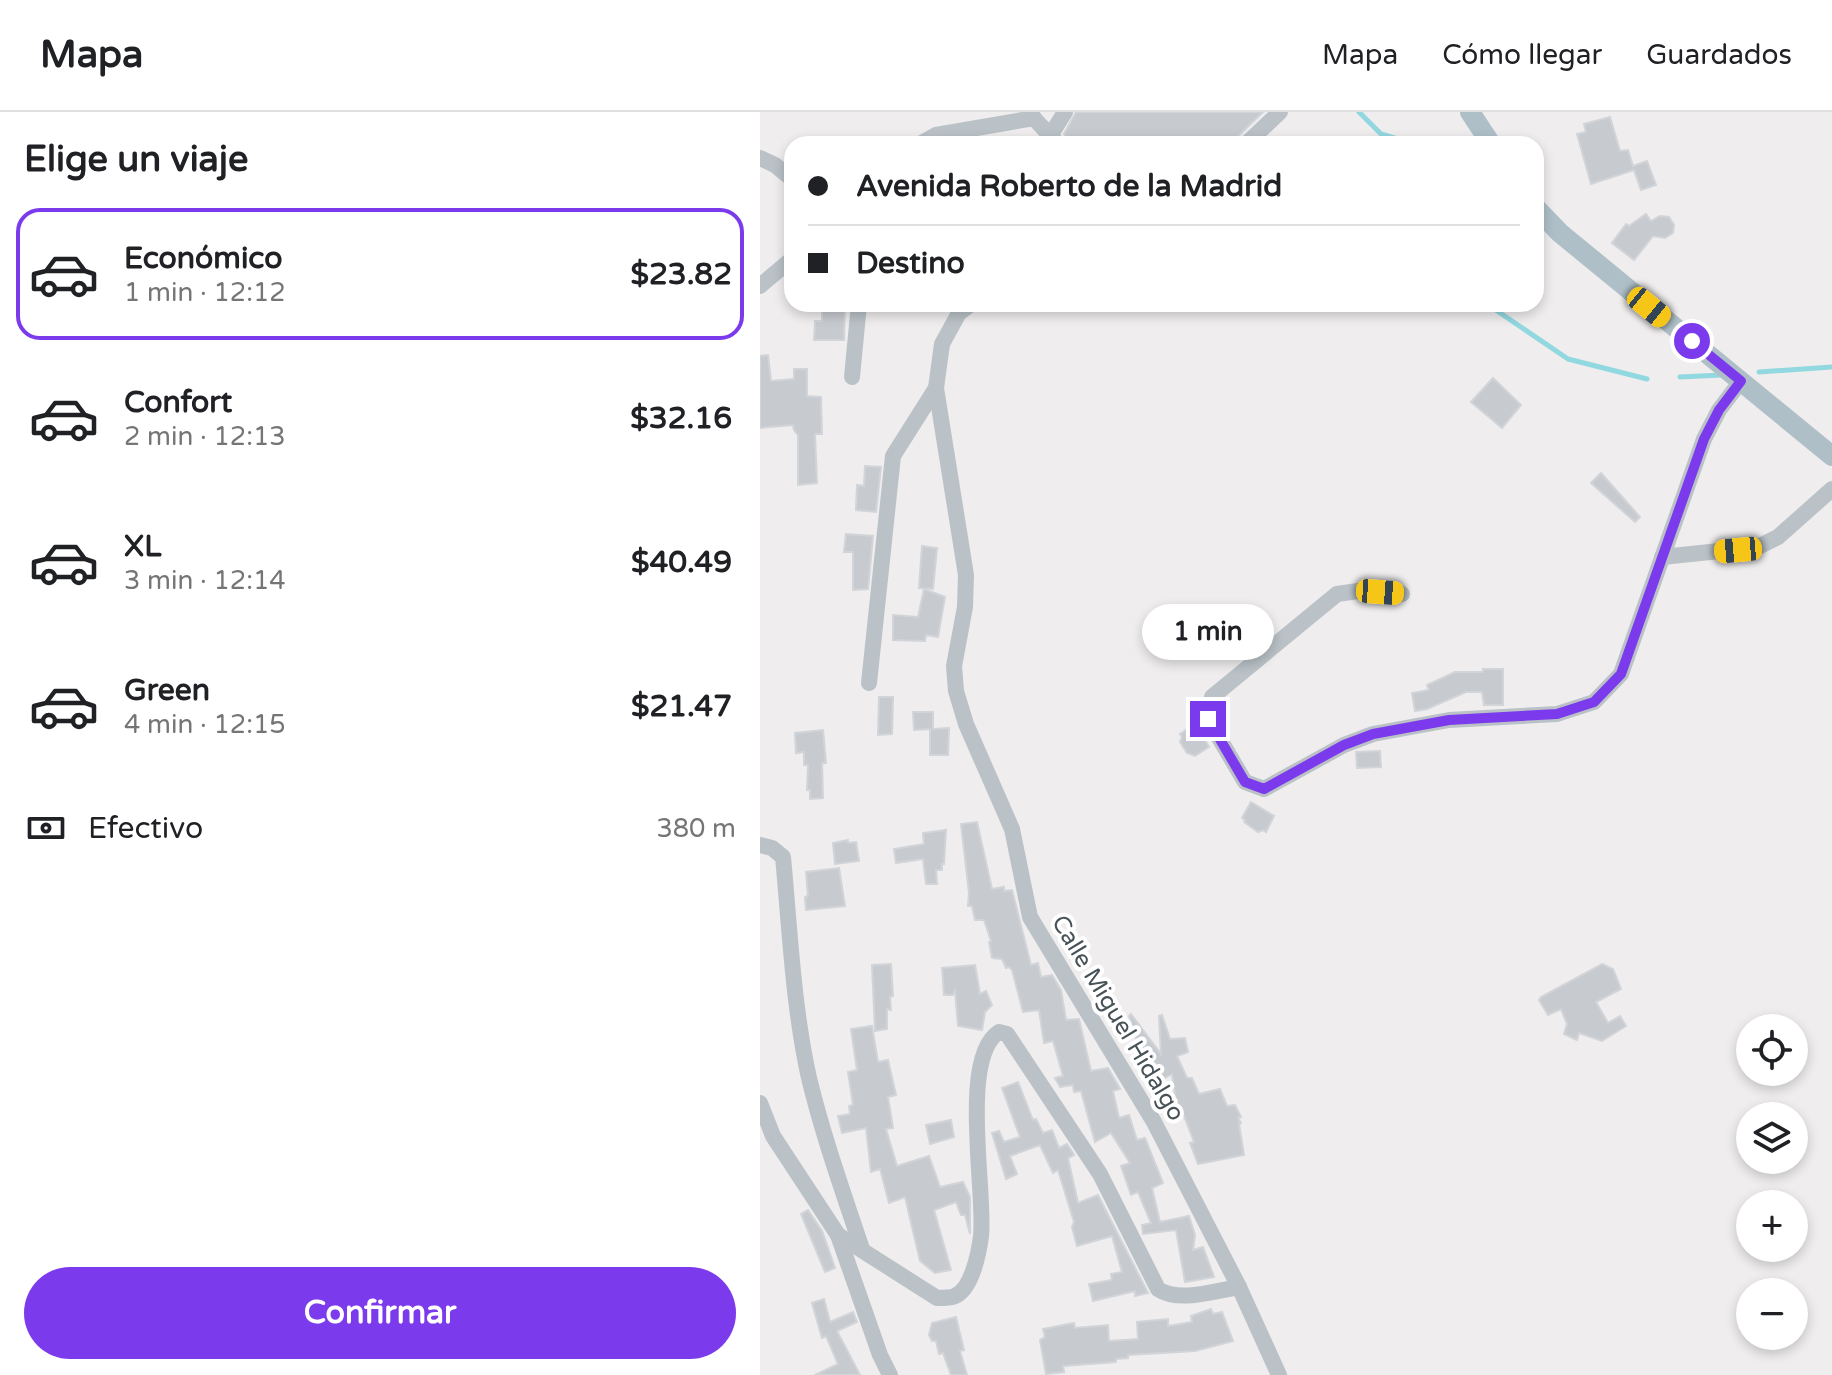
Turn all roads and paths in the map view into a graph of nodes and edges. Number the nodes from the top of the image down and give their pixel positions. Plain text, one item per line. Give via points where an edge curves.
1 (1065, 112) edge
2 (1280, 112) edge
3 (1470, 112) edge
4 (1031, 115) edge
5 (934, 136) edge
6 (1050, 136) edge
7 (1056, 136) edge
8 (1254, 136) edge
9 (1486, 136) edge
10 (760, 158) edge
11 (784, 174) edge
12 (1544, 216) edge
13 (784, 266) edge
14 (760, 286) edge
15 (858, 312) edge
16 (960, 312) edge
17 (852, 377) dead end
18 (1741, 381) junction
19 (936, 388) junction
20 (1832, 456) edge
21 (1832, 489) edge
22 (1662, 557) junction
23 (1402, 594) dead end
24 (869, 683) dead end
25 (760, 845) edge
26 (760, 1103) edge
27 (838, 1235) junction
28 (862, 1249) junction
29 (1239, 1287) junction
30 (890, 1375) edge
31 (1279, 1375) edge

1 - 7 street
2 - 8 street
3 - 9 main road
4 - 5 street
4 - 6 street
10 - 11 street
12 - 18 main road
13 - 14 street
15 - 17 street
16 - 19 street, Calle Miguel Hidalgo via 942,344
18 - 20 main road
18 - 22 street via 1704,439
19 - 24 street, Calle Miguel Hidalgo via 893,456
19 - 29 street, Calle Miguel Hidalgo via 966,575 954,666 956,691 1012,829 1030,917 1154,1122
21 - 22 street via 1778,537 1758,547
22 - 23 street via 1621,674 1594,702 1557,714 1449,720 1373,734 1264,789 1245,782 1208,719 1212,697 1337,594
25 - 28 street via 783,857 796,1001 809,1075
26 - 27 street via 773,1136
27 - 28 street
27 - 30 street
28 - 29 street via 937,1298 964,1290 981,1234 976,1141 983,1057 991,1037 999,1032 1007,1034 1100,1174 1158,1289 1180,1296
29 - 31 street, Calle Miguel Hidalgo

